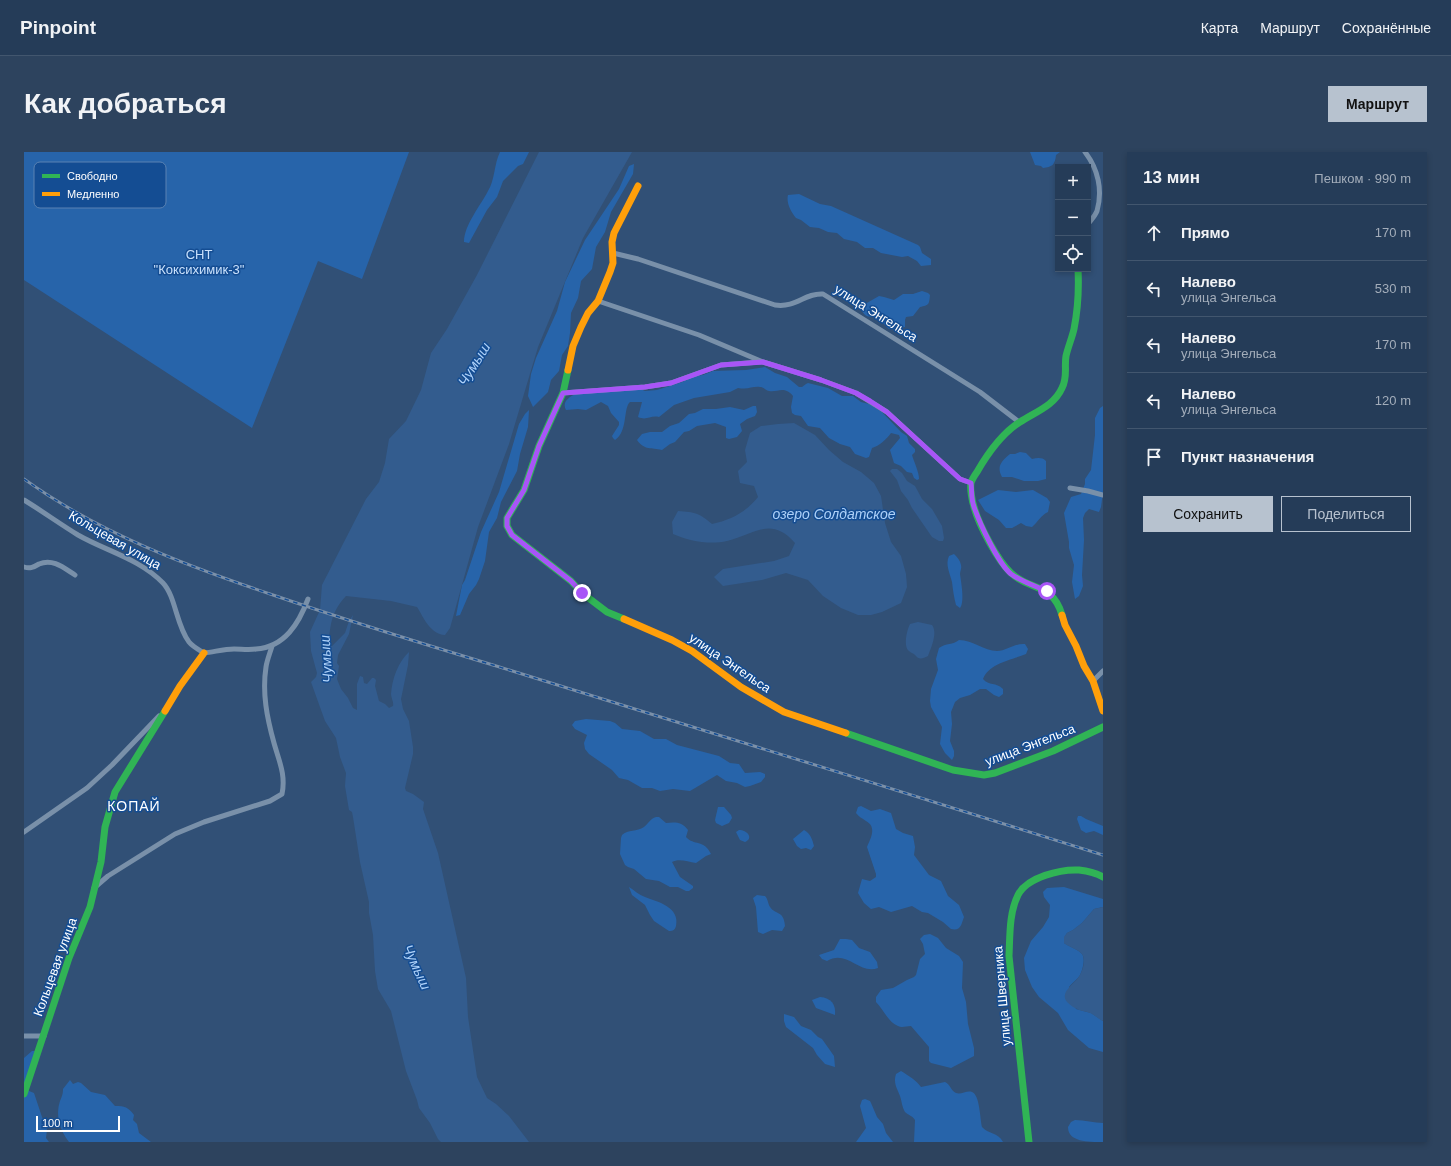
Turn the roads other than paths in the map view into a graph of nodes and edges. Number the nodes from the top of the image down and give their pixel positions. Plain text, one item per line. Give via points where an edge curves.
1 (1085, 152) edge
2 (638, 186) dead end
3 (1091, 220) edge
4 (613, 253) junction
5 (1078, 272) edge
6 (598, 301) junction
7 (763, 362) junction
8 (563, 393) junction
9 (1019, 422) junction
10 (971, 483) junction
11 (1070, 488) dead end
12 (1103, 495) edge
13 (24, 500) edge
14 (24, 567) edge
15 (75, 575) dead end
16 (308, 599) dead end
17 (272, 646) junction
18 (204, 653) junction
19 (1103, 672) edge
20 (1093, 682) junction
21 (166, 710) junction
22 (1103, 712) edge
23 (1103, 727) edge
24 (24, 832) edge
25 (1103, 877) edge
26 (94, 888) junction
27 (24, 1036) edge
28 (44, 1036) junction
29 (24, 1094) edge
30 (1029, 1142) edge

1 - 3 street via 1099,173 1101,186 1100,204
2 - 4 street, улица Энгельса via 614,233
4 - 6 street, улица Энгельса via 612,268
4 - 9 street, улица Энгельса via 775,305 788,305 812,295 823,294 980,392
5 - 9 street via 1079,294 1062,389 1046,407
6 - 7 street via 699,335
6 - 8 street, улица Энгельса via 588,312 573,346
7 - 8 street via 721,365 671,383 652,386
7 - 10 street via 821,380 870,401 893,417 960,479
8 - 23 street, улица Энгельса via 539,446 524,490 507,518 507,526 512,535 607,612 686,647 741,687 784,712 977,776 1024,763
9 - 10 street via 990,450
10 - 20 street via 974,507 1001,561 1022,581 1053,596
11 - 12 street
13 - 18 street, Кольцевая улица via 79,535 128,558 152,573 165,585 181,629 190,643
14 - 15 street via 53,562
16 - 17 street via 295,626 282,640
17 - 18 street via 256,650 233,649
17 - 26 street via 266,667 265,703 284,777 282,794 270,801 175,834 108,876
18 - 21 street, Кольцевая улица
19 - 20 street
20 - 22 street
21 - 24 street, Кольцевая улица via 92,783
21 - 26 street, Кольцевая улица via 115,792 105,827 101,862
25 - 30 street, улица Шверника via 1080,870 1052,874 1024,886 1018,894 1010,932 1009,956
26 - 28 street, Кольцевая улица via 90,907 69,958
27 - 28 street, Кольцевая улица
28 - 29 street

